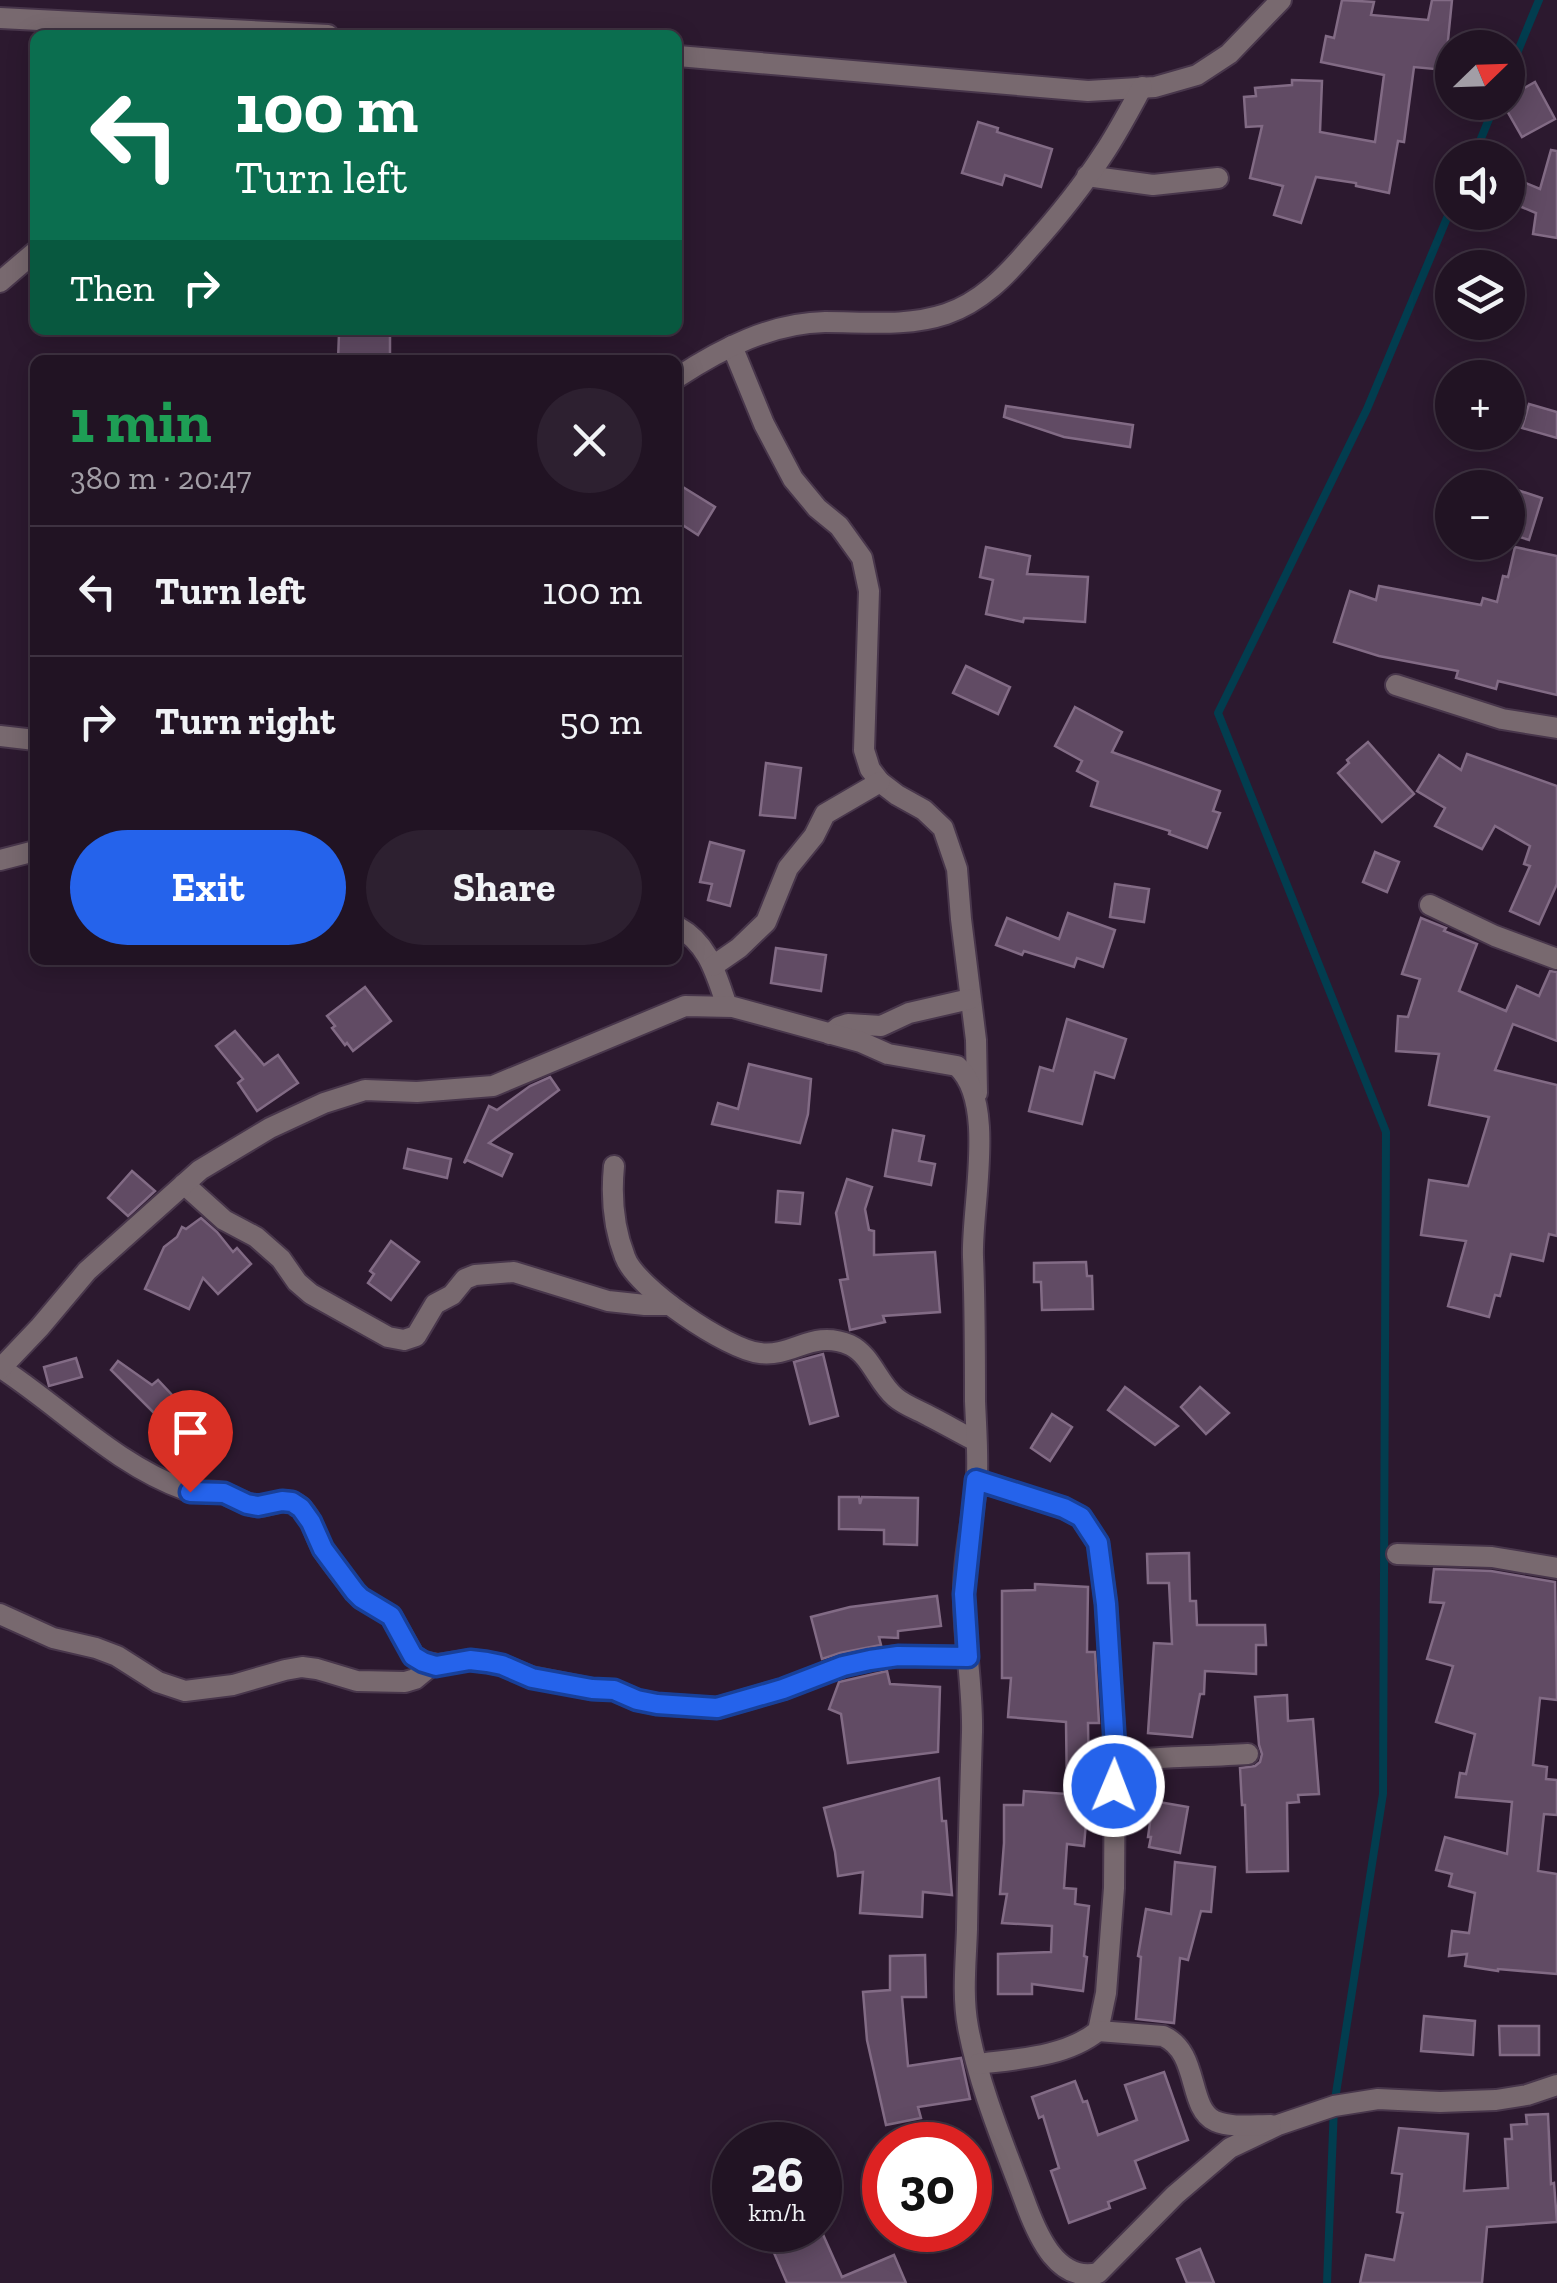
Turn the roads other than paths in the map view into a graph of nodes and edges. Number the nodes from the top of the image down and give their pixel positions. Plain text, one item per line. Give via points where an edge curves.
1 (1281, 0) edge
2 (0, 18) edge
3 (97, 29) edge
4 (136, 30) edge
5 (682, 56) edge
6 (1142, 87) junction
7 (1087, 176) junction
8 (1218, 178) dead end
9 (30, 256) edge
10 (0, 282) edge
11 (732, 346) junction
12 (682, 374) edge
13 (1396, 685) dead end
14 (1557, 728) edge
15 (0, 736) edge
16 (30, 739) edge
17 (880, 782) junction
18 (30, 853) edge
19 (0, 860) edge
20 (1430, 905) dead end
21 (682, 929) edge
22 (1557, 959) edge
23 (712, 966) junction
24 (970, 999) junction
25 (727, 1006) junction
26 (830, 1034) junction
27 (978, 1108) junction
28 (614, 1166) dead end
29 (184, 1184) junction
30 (670, 1304) junction
31 (0, 1369) edge
32 (976, 1441) junction
33 (976, 1480) junction
34 (1396, 1554) dead end
35 (1557, 1568) edge
36 (0, 1614) edge
37 (968, 1657) junction
38 (433, 1664) junction
39 (1248, 1754) dead end
40 (1114, 1762) junction
41 (1098, 2031) junction
42 (978, 2064) junction
43 (1557, 2085) edge
44 (1278, 2126) junction

1 - 6 street via 1230,54 1197,75
2 - 3 street
3 - 4 street
5 - 6 street via 1088,92
6 - 7 street
7 - 8 street via 1153,185
7 - 11 street via 980,298 946,314 896,324 792,325
9 - 10 street
11 - 12 street
11 - 17 street via 793,479 862,558 869,591 864,750
13 - 14 street via 1502,719
15 - 16 street
17 - 23 street via 825,814 788,868 766,922
17 - 24 street via 944,828 958,869
18 - 19 street
20 - 22 street
21 - 23 street
23 - 25 street
24 - 26 street via 881,1026 848,1024
24 - 27 street
25 - 26 street
25 - 29 street via 685,1006 493,1086 366,1090 324,1103 270,1128
26 - 27 street via 888,1054 957,1066
27 - 32 street via 972,1232
28 - 30 street via 616,1222 626,1261
29 - 30 street via 282,1259 311,1294 388,1337 416,1336 434,1304 475,1275 514,1272 608,1300
29 - 31 street via 87,1271
30 - 32 street via 725,1341 761,1354 817,1339 852,1346 895,1398
31 - 38 street via 154,1476 190,1492 301,1508 355,1592 391,1616 413,1656
32 - 33 street
33 - 37 street via 964,1594
33 - 40 street via 1064,1508 1081,1517 1098,1543
34 - 35 street via 1492,1557
36 - 38 street via 117,1656 185,1691 302,1668 356,1681 404,1682
37 - 38 street via 870,1660 717,1708 657,1704 487,1662
37 - 42 street via 965,1998
39 - 40 street
40 - 41 street via 1114,1888
41 - 42 street via 1050,2053
41 - 44 street via 1173,2040 1205,2114 1227,2124
42 - 44 street via 1036,2231 1055,2264 1079,2280 1098,2273 1230,2148
43 - 44 street via 1496,2100 1378,2098

